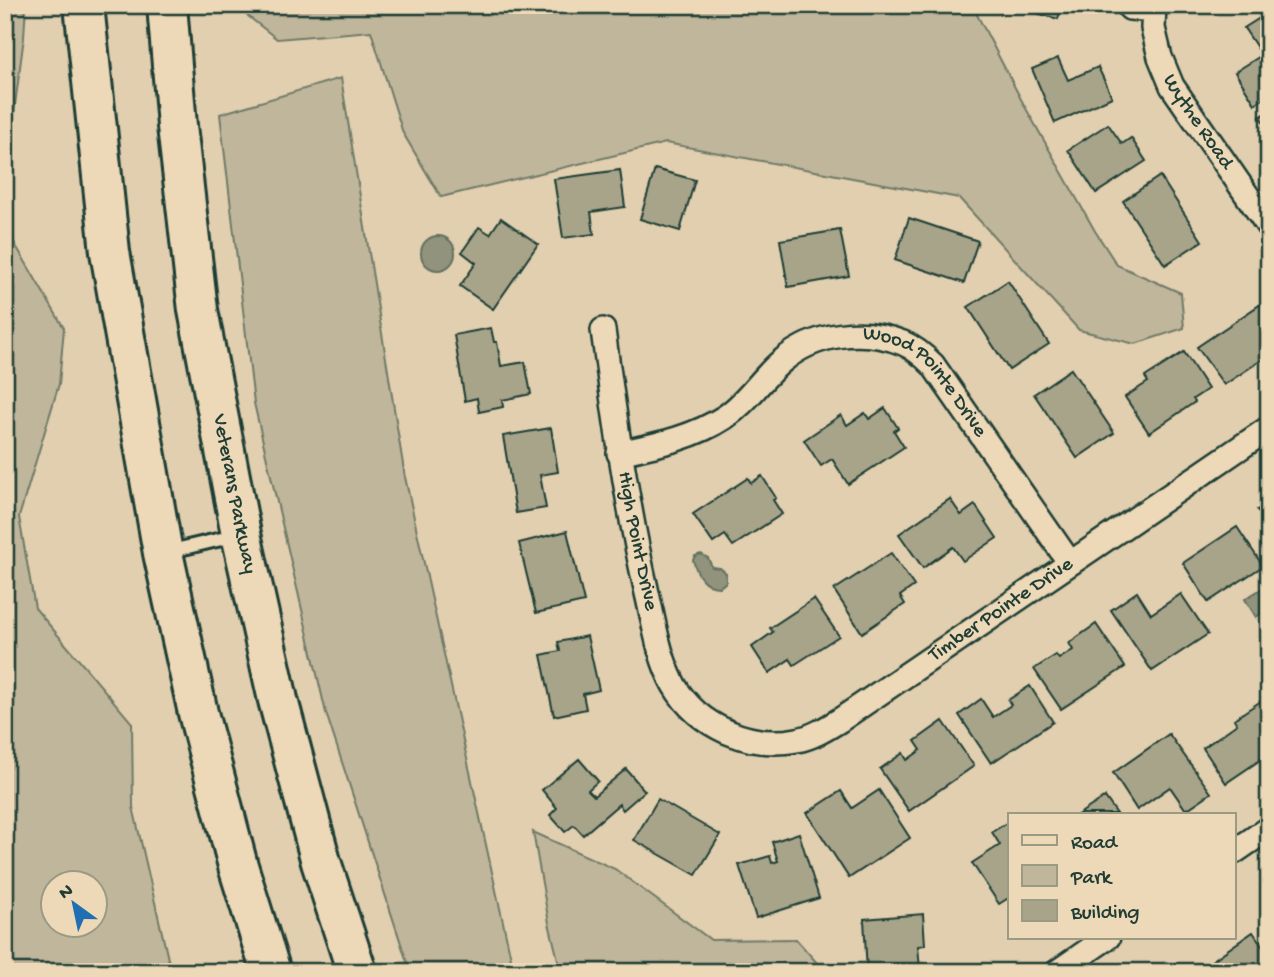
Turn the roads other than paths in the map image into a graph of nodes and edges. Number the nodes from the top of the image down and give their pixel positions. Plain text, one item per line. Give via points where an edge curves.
1 (84, 5) edge
2 (167, 5) edge
3 (1130, 8) dead end
4 (1154, 8) edge
5 (1269, 227) edge
6 (603, 330) dead end
7 (1269, 428) edge
8 (619, 453) junction
9 (241, 534) junction
10 (163, 553) junction
11 (1070, 564) junction
12 (718, 728) joint
13 (1269, 828) edge
14 (1236, 851) edge
15 (1105, 939) edge
16 (271, 972) edge
17 (357, 972) edge
18 (1056, 972) edge

1 - 10 highway via 110,252
2 - 9 highway, Veterans Parkway via 198,310
3 - 4 street
4 - 5 street, Wythe Road via 1153,28 1172,86
6 - 8 street, High Point Drive
7 - 11 street, Timber Pointe Drive
8 - 11 street, Wood Pointe Drive via 707,428 729,415 800,347 830,337 878,336 903,343 933,365
8 - 12 street, High Point Drive via 659,646 684,700
9 - 10 lane
9 - 17 highway, Veterans Parkway via 317,848
10 - 16 highway via 198,713
11 - 12 street, Timber Pointe Drive via 821,732 772,742 746,739
13 - 14 street
15 - 18 street

